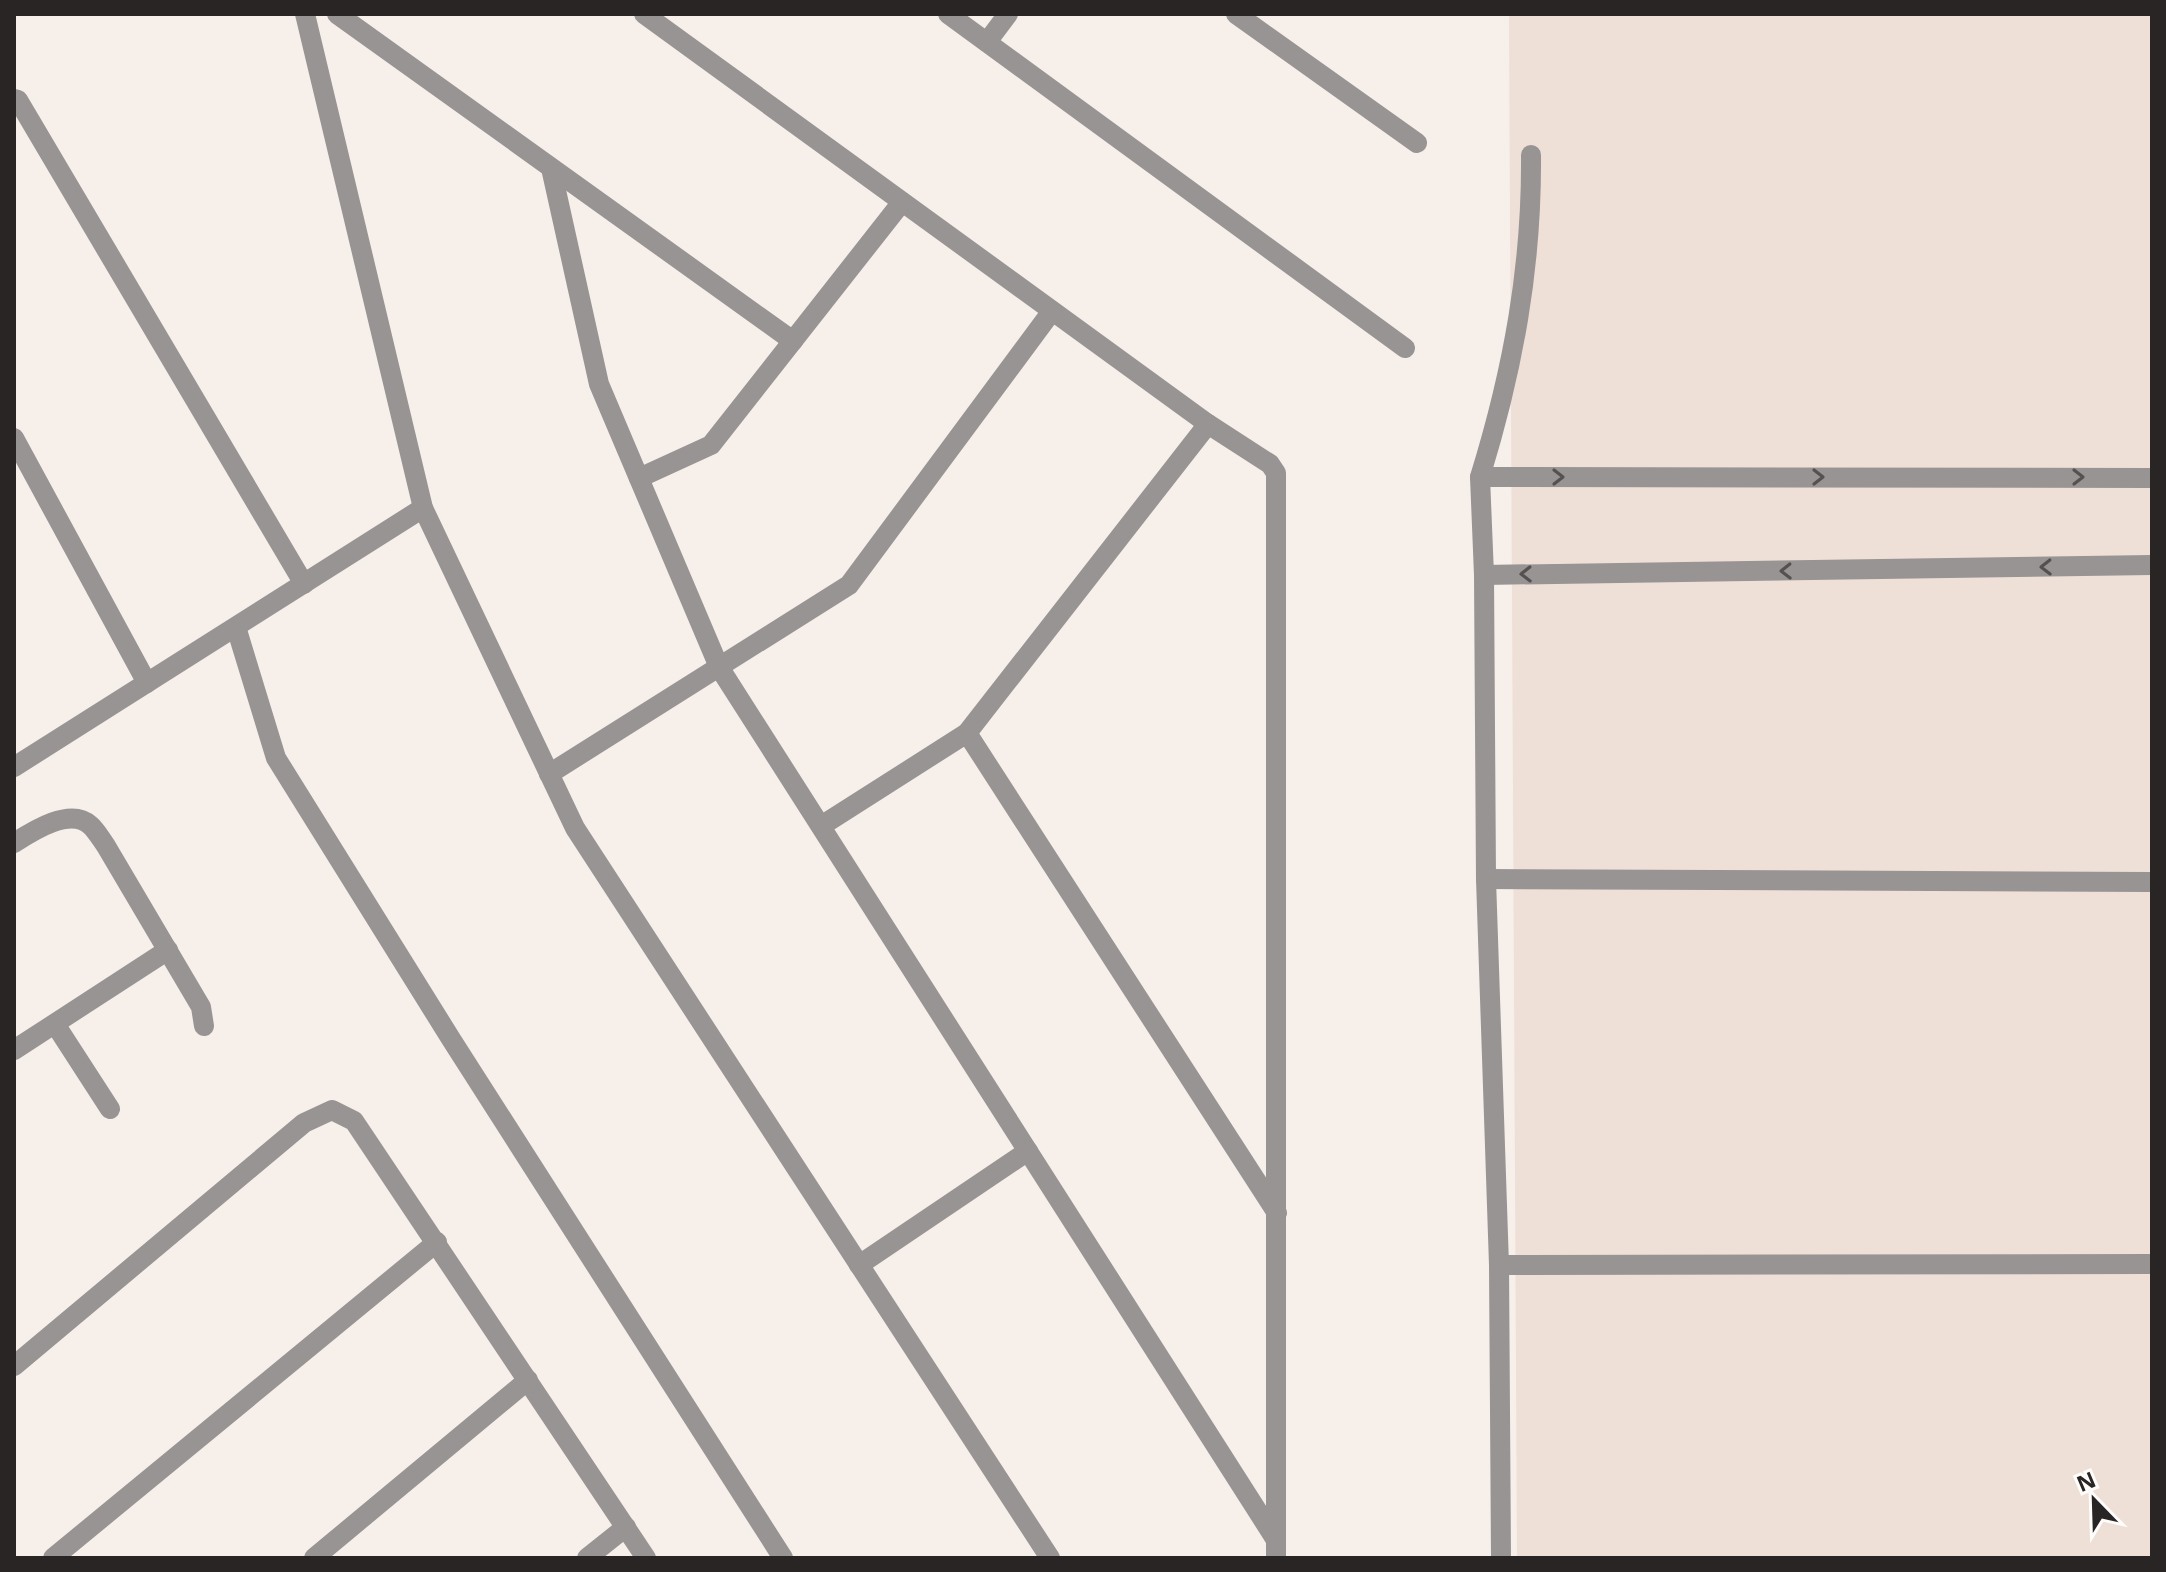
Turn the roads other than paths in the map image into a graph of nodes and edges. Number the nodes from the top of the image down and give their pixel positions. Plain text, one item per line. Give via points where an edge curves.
1 (305, 14) edge
2 (337, 14) edge
3 (644, 14) edge
4 (948, 14) edge
5 (1008, 14) edge
6 (1236, 14) edge
7 (987, 42) junction
8 (14, 99) edge
9 (1417, 143) dead end
10 (1531, 155) dead end
11 (551, 168) junction
12 (902, 202) junction
13 (1052, 311) junction
14 (793, 341) junction
15 (1405, 348) dead end
16 (1208, 424) junction
17 (14, 438) edge
18 (1480, 477) junction
19 (639, 478) junction
20 (2152, 478) edge
21 (423, 508) junction
22 (2152, 565) edge
23 (1484, 575) junction
24 (304, 584) junction
25 (236, 627) junction
26 (719, 667) junction
27 (147, 683) junction
28 (967, 733) junction
29 (14, 767) edge
30 (549, 774) junction
31 (821, 826) junction
32 (14, 843) edge
33 (1486, 879) junction
34 (2152, 882) edge
35 (168, 950) junction
36 (55, 1024) junction
37 (204, 1026) dead end
38 (14, 1050) edge
39 (110, 1109) dead end
40 (1028, 1151) junction
41 (1277, 1213) junction
42 (437, 1242) junction
43 (2152, 1264) edge
44 (859, 1265) junction
45 (1499, 1265) junction
46 (14, 1366) edge
47 (528, 1380) junction
48 (626, 1527) junction
49 (1276, 1549) edge
50 (53, 1558) edge
51 (314, 1558) edge
52 (587, 1558) edge
53 (646, 1558) edge
54 (783, 1558) edge
55 (1050, 1558) edge
56 (1501, 1558) edge

1 - 21 street
2 - 11 street
3 - 12 street
4 - 7 street
5 - 7 street
6 - 9 street
7 - 15 street
8 - 24 street
10 - 18 street via 1523,299
11 - 14 street
11 - 19 street via 599,384
12 - 13 street
12 - 14 street
13 - 16 street
13 - 26 street via 849,585
14 - 19 street via 711,445
16 - 28 street
16 - 41 street via 1276,473
17 - 27 street
18 -> 20 street
18 - 23 street
19 - 26 street
21 - 24 street
21 - 30 street
22 -> 23 street
23 - 33 street
24 - 25 street
25 - 27 street
25 - 54 street via 276,758
26 - 30 street
26 - 31 street
27 - 29 street
28 - 31 street
28 - 41 street
30 - 44 street via 575,828
31 - 40 street
32 - 35 street via 67,818 89,823
33 - 34 street
33 - 45 street
35 - 36 street
35 - 37 street via 201,1007
36 - 38 street
36 - 39 street
40 - 44 street
40 - 49 street
41 - 49 street
42 - 46 street via 354,1121 332,1110 304,1123
42 - 47 street
42 - 50 street
43 - 45 street
44 - 55 street
45 - 56 street
47 - 48 street
47 - 51 street
48 - 52 street
48 - 53 street

